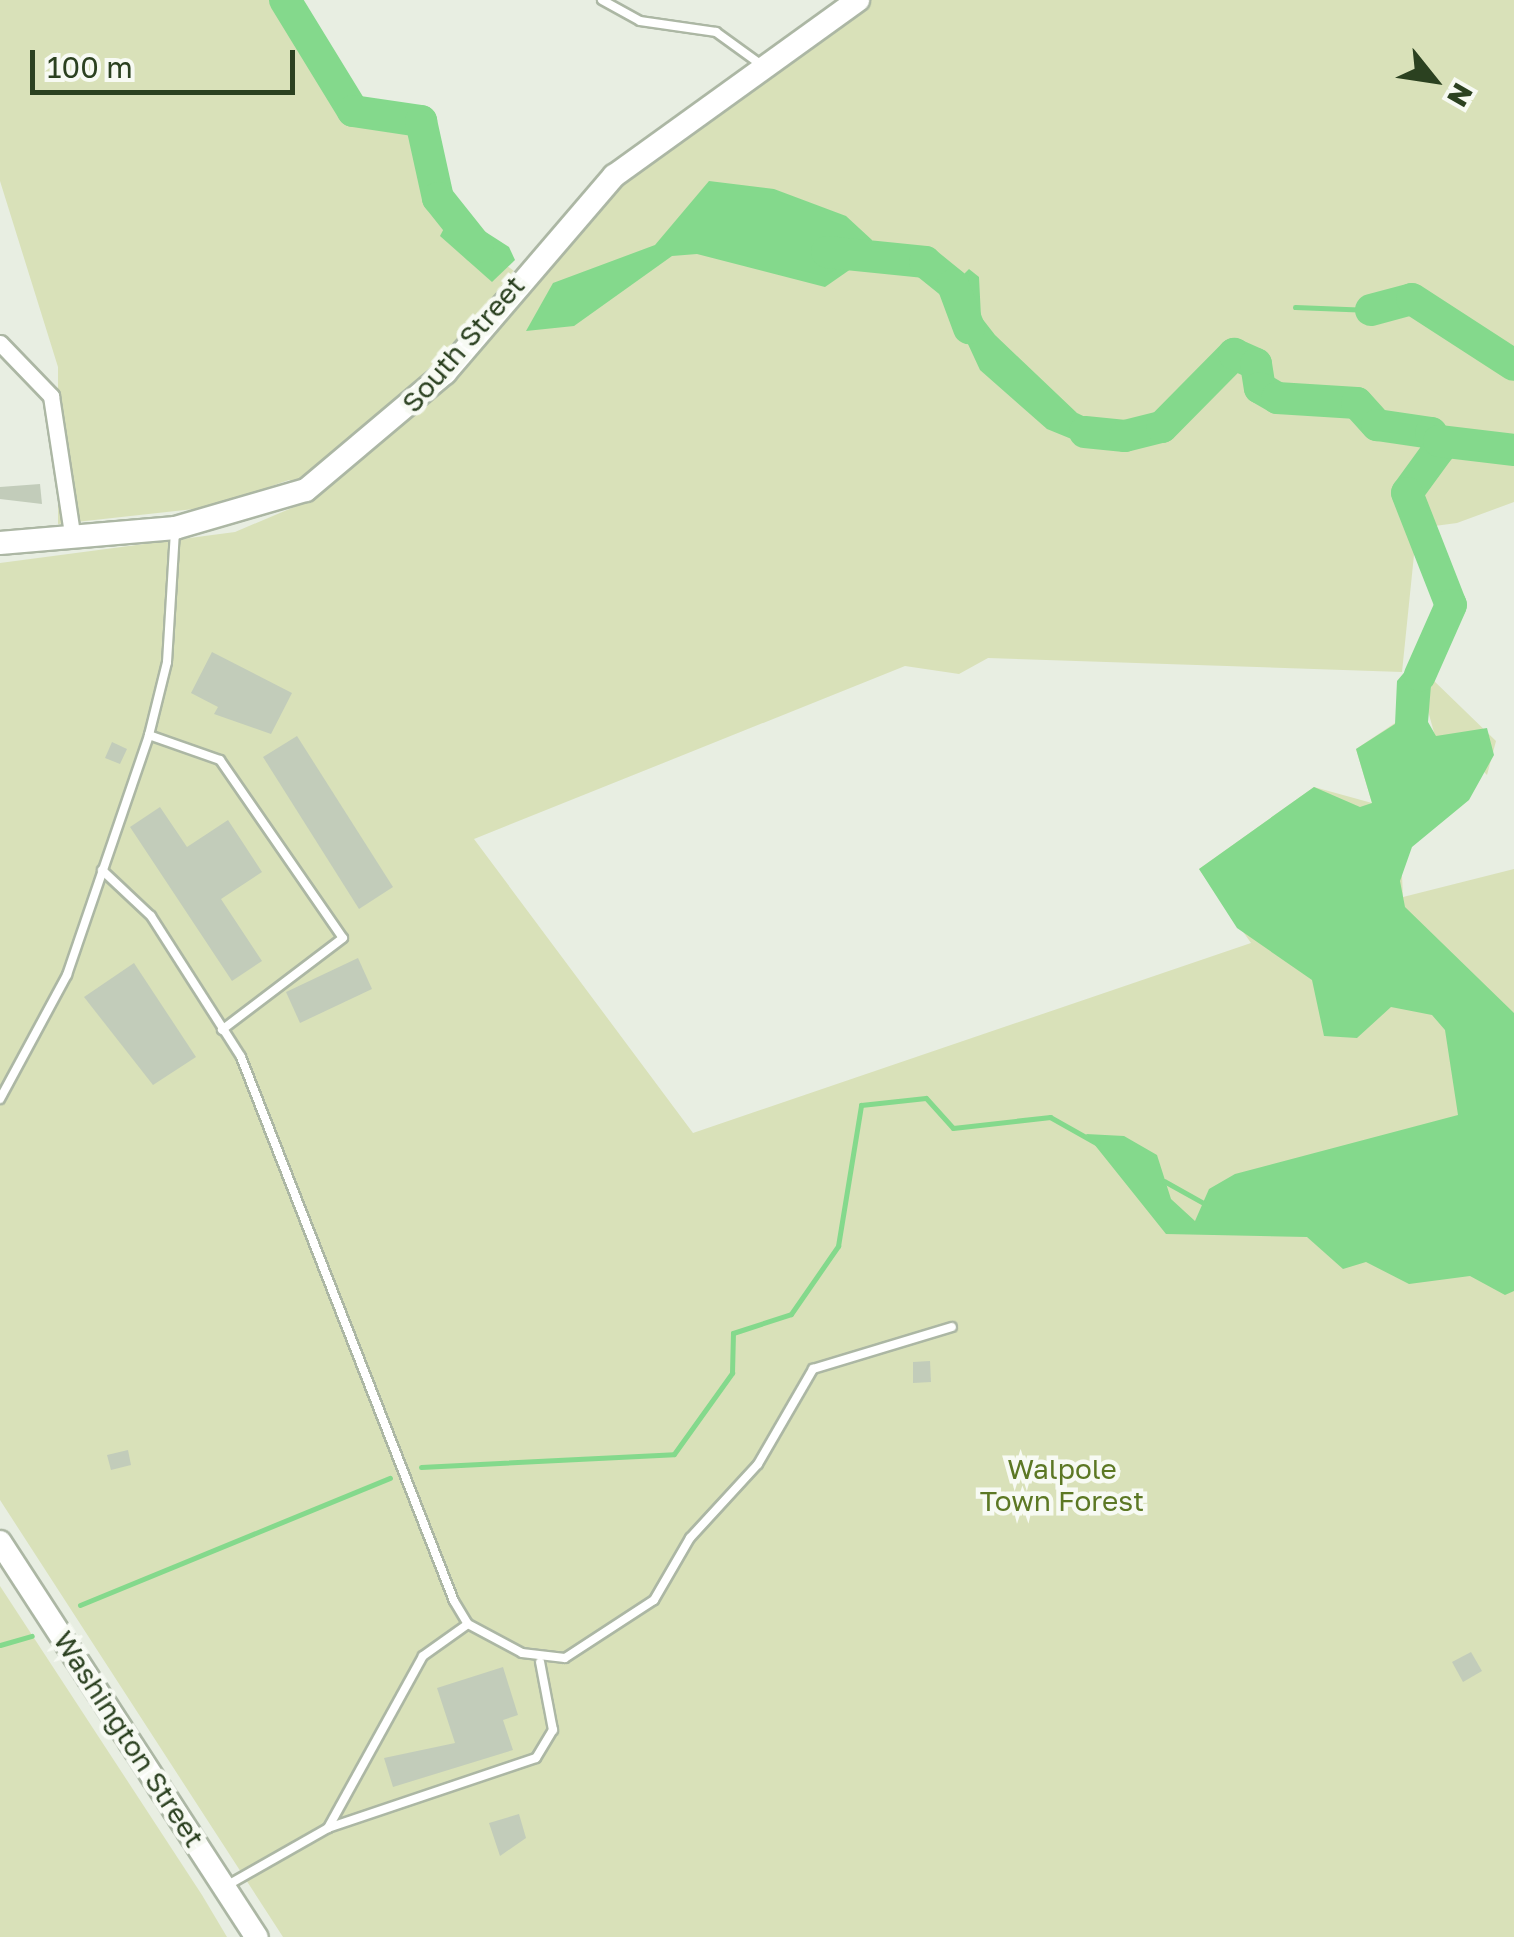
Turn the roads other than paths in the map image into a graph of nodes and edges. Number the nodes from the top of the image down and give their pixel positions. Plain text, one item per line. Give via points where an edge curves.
1 (602, 0) edge
2 (858, 0) edge
3 (763, 66) junction
4 (0, 343) edge
5 (176, 528) junction
6 (72, 534) junction
7 (0, 543) edge
8 (149, 734) junction
9 (102, 870) junction
10 (222, 1030) junction
11 (0, 1099) edge
12 (952, 1328) dead end
13 (0, 1542) edge
14 (468, 1624) junction
15 (540, 1662) junction
16 (328, 1828) junction
17 (226, 1886) junction
18 (257, 1937) edge

1 - 3 lane via 640,21 716,32
2 - 3 street, South Street
3 - 5 street, South Street via 589,199 445,373 333,473 291,499
4 - 6 street via 50,396
5 - 6 street, South Street
5 - 8 lane via 167,662
6 - 7 street, South Street
8 - 9 lane
8 - 10 lane via 220,760 343,938
9 - 10 lane via 136,896
9 - 11 lane via 60,990
10 - 14 lane via 241,1057
12 - 15 lane via 813,1369 758,1464 690,1538 660,1594 589,1648
13 - 17 street, Washington Street
14 - 15 lane
14 - 16 lane via 423,1656
15 - 16 lane via 552,1730 540,1755
16 - 17 lane
17 - 18 street, Washington Street

